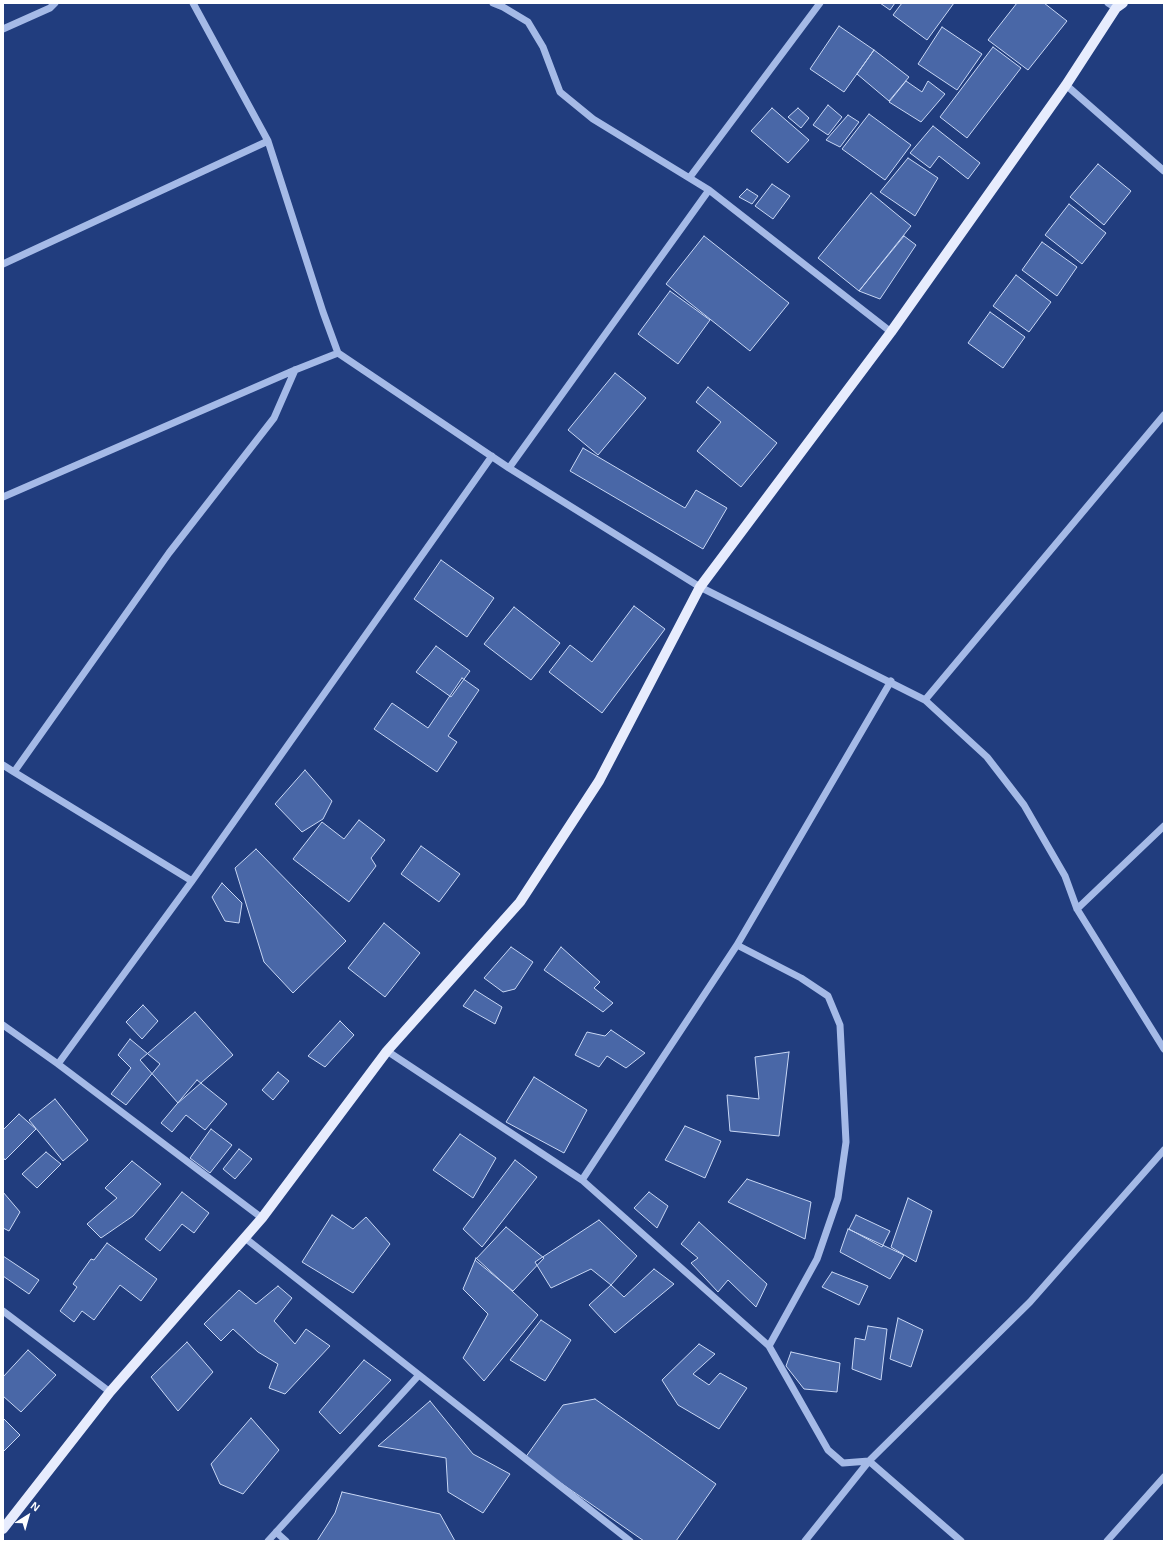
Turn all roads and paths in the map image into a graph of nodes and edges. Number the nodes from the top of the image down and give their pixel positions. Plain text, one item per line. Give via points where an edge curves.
1 (55, 3) edge
2 (193, 3) edge
3 (493, 3) edge
4 (820, 3) edge
5 (1116, 5) edge
6 (3, 29) edge
7 (1066, 85) junction
8 (268, 142) junction
9 (1164, 171) edge
10 (690, 177) junction
11 (709, 190) junction
12 (3, 264) edge
13 (891, 332) junction
14 (338, 353) junction
15 (294, 370) junction
16 (1164, 415) edge
17 (492, 456) junction
18 (509, 468) junction
19 (3, 497) edge
20 (700, 587) junction
21 (891, 681) junction
22 (925, 700) junction
23 (3, 765) edge
24 (14, 772) junction
25 (1164, 826) edge
26 (192, 881) junction
27 (1077, 909) junction
28 (737, 945) junction
29 (3, 1025) edge
30 (1164, 1049) edge
31 (386, 1051) junction
32 (58, 1064) junction
33 (1164, 1150) edge
34 (582, 1180) junction
35 (262, 1218) junction
36 (245, 1238) junction
37 (3, 1311) edge
38 (769, 1346) junction
39 (419, 1375) junction
40 (110, 1392) junction
41 (870, 1461) junction
42 (1164, 1477) edge
43 (3, 1529) edge
44 (276, 1532) junction
45 (268, 1541) edge
46 (286, 1541) edge
47 (630, 1541) edge
48 (805, 1541) edge
49 (961, 1541) edge
50 (1107, 1541) edge

1 - 6 street via 50,8
2 - 8 street
3 - 10 street via 528,22 543,47 560,92 593,119
4 - 10 street
5 - 7 main road
7 - 9 street
7 - 13 main road
8 - 12 street
8 - 14 street
10 - 11 street
11 - 13 street
11 - 18 street
13 - 20 main road
14 - 15 street
14 - 17 street
15 - 19 street
15 - 24 street via 274,418 169,552
16 - 22 street
17 - 18 street
17 - 26 street
18 - 20 street
20 - 21 street
20 - 31 main road via 599,781 520,902
21 - 22 street
21 - 28 street
22 - 27 street via 988,757 1024,805 1065,876
23 - 24 street
24 - 26 street
25 - 27 street
26 - 32 street
27 - 30 street
28 - 34 street
28 - 38 street via 801,978 828,996 840,1025 846,1142 838,1198 817,1259
29 - 32 street
31 - 34 street
31 - 35 main road
32 - 35 street
33 - 41 street via 1030,1302
34 - 38 street
35 - 36 main road
36 - 39 street
36 - 40 main road
37 - 40 street
38 - 41 street via 828,1450 843,1463
39 - 44 street
39 - 47 street
40 - 43 main road
41 - 48 street
41 - 49 street
42 - 50 street
44 - 45 street
44 - 46 street

